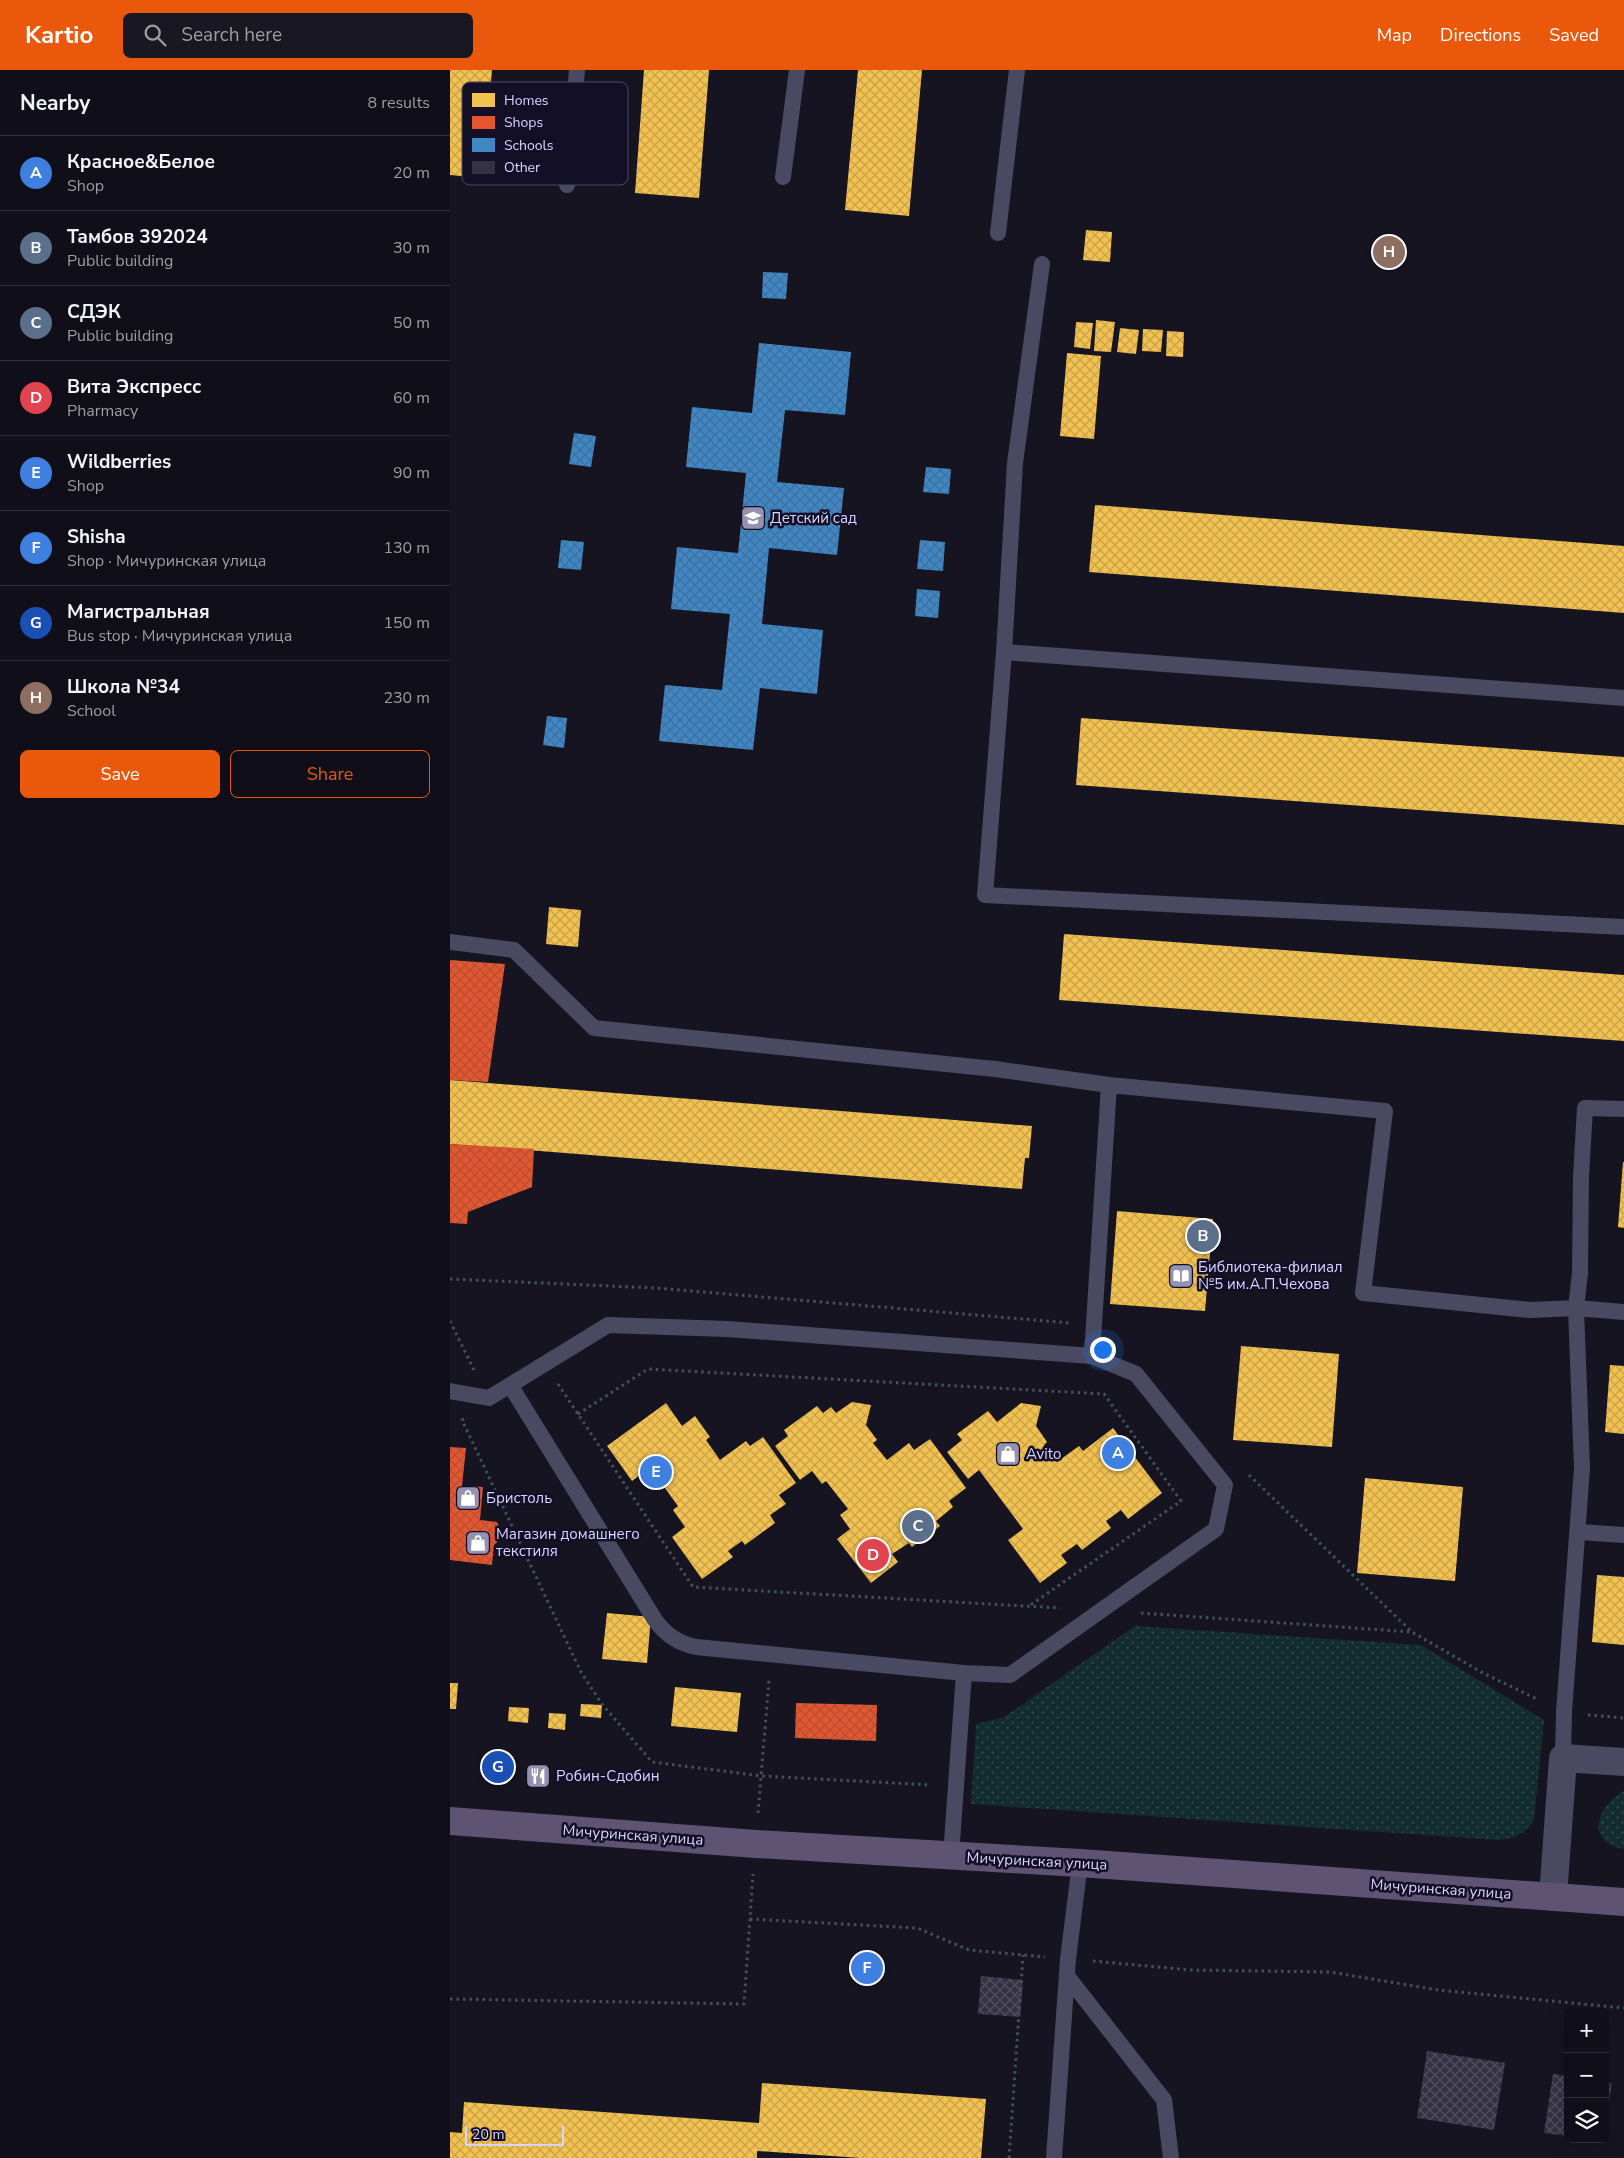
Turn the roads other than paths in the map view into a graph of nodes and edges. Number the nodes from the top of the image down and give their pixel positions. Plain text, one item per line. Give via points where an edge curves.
1 (797, 70) edge
2 (1018, 70) edge
3 (784, 177) dead end
4 (998, 233) dead end
5 (1042, 264) dead end
6 (1004, 652) junction
7 (1624, 698) edge
8 (1624, 927) edge
9 (450, 942) edge
10 (1109, 1085) junction
11 (1624, 1109) edge
12 (1576, 1308) junction
13 (1624, 1312) edge
14 (1092, 1356) junction
15 (510, 1385) junction
16 (450, 1391) edge
17 (1578, 1532) junction
18 (1624, 1535) edge
19 (964, 1673) junction
20 (1563, 1758) junction
21 (1624, 1762) edge
22 (450, 1821) edge
23 (951, 1856) junction
24 (1080, 1863) junction
25 (1553, 1897) junction
26 (1624, 1902) edge
27 (1067, 1976) junction
28 (1054, 2158) edge
29 (1171, 2158) edge

1 - 3 lane
2 - 4 lane
5 - 6 lane via 1015,464
6 - 7 lane
6 - 8 lane via 985,895
9 - 10 lane via 514,950 594,1028 995,1069
10 - 12 lane via 1385,1111 1363,1293 1530,1310
10 - 14 lane
11 - 12 lane via 1585,1108
12 - 13 lane
12 - 17 lane via 1582,1452
14 - 15 lane via 727,1329 608,1325
14 - 19 lane via 1136,1374 1225,1485 1216,1528 1010,1675
15 - 16 lane via 489,1398
15 - 19 lane via 668,1636 686,1645
17 - 18 lane
17 - 20 lane
19 - 23 lane
20 - 21 street
20 - 25 street
22 - 23 main road, Мичуринская улица
23 - 24 main road, Мичуринская улица
24 - 25 main road, Мичуринская улица
24 - 27 lane
25 - 26 main road, Мичуринская улица
27 - 28 lane
27 - 29 lane via 1164,2100

